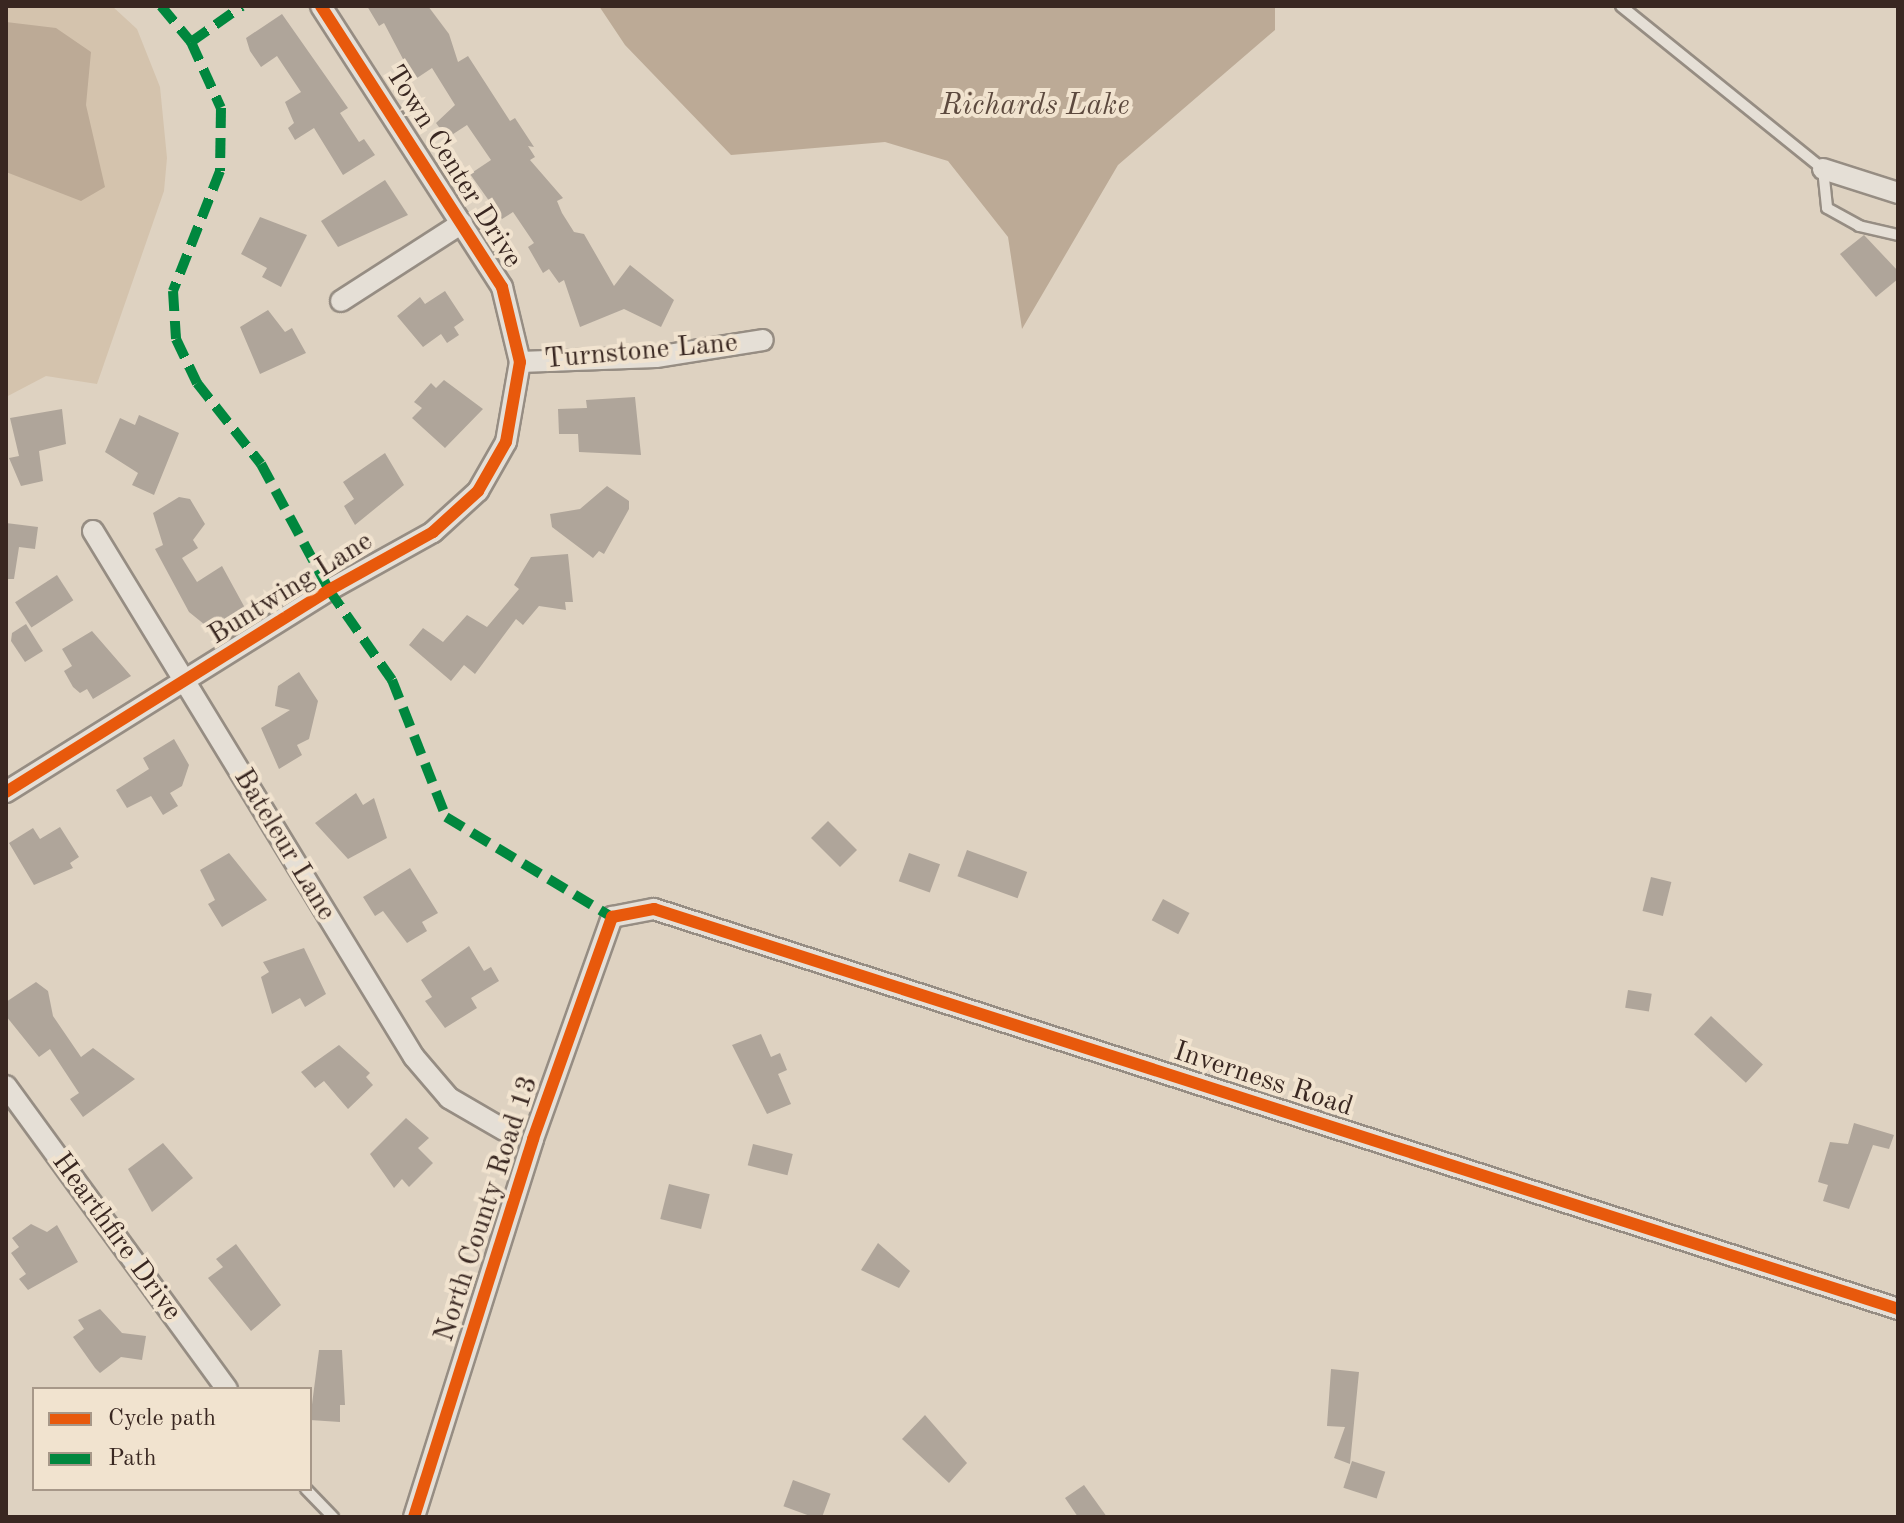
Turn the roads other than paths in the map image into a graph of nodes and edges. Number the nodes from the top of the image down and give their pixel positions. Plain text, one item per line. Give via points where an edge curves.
1 (321, 6) edge
2 (1621, 6) edge
3 (1823, 169) junction
4 (1898, 193) edge
5 (462, 223) junction
6 (1898, 235) edge
7 (341, 301) dead end
8 (763, 340) dead end
9 (520, 362) junction
10 (93, 531) dead end
11 (185, 683) junction
12 (6, 792) edge
13 (612, 917) joint
14 (6, 1086) edge
15 (504, 1130) dead end
16 (1898, 1309) edge
17 (226, 1387) edge
18 (308, 1491) edge
19 (333, 1517) edge
20 (414, 1517) edge

1 - 5 street, Town Center Drive
2 - 3 lane
3 - 4 street
3 - 6 lane via 1827,208 1859,226
5 - 7 street
5 - 9 street, Town Center Drive via 502,287
8 - 9 street, Turnstone Lane via 656,357
9 - 11 street, Buntwing Lane via 506,442 459,511
10 - 11 street, Bateleur Lane
11 - 12 street, Buntwing Lane
11 - 15 street, Bateleur Lane via 414,1057 449,1098
13 - 16 street, Inverness Road via 654,909
13 - 20 street, North County Road 13 via 533,1139
14 - 17 street, Hearthfire Drive
18 - 19 lane

